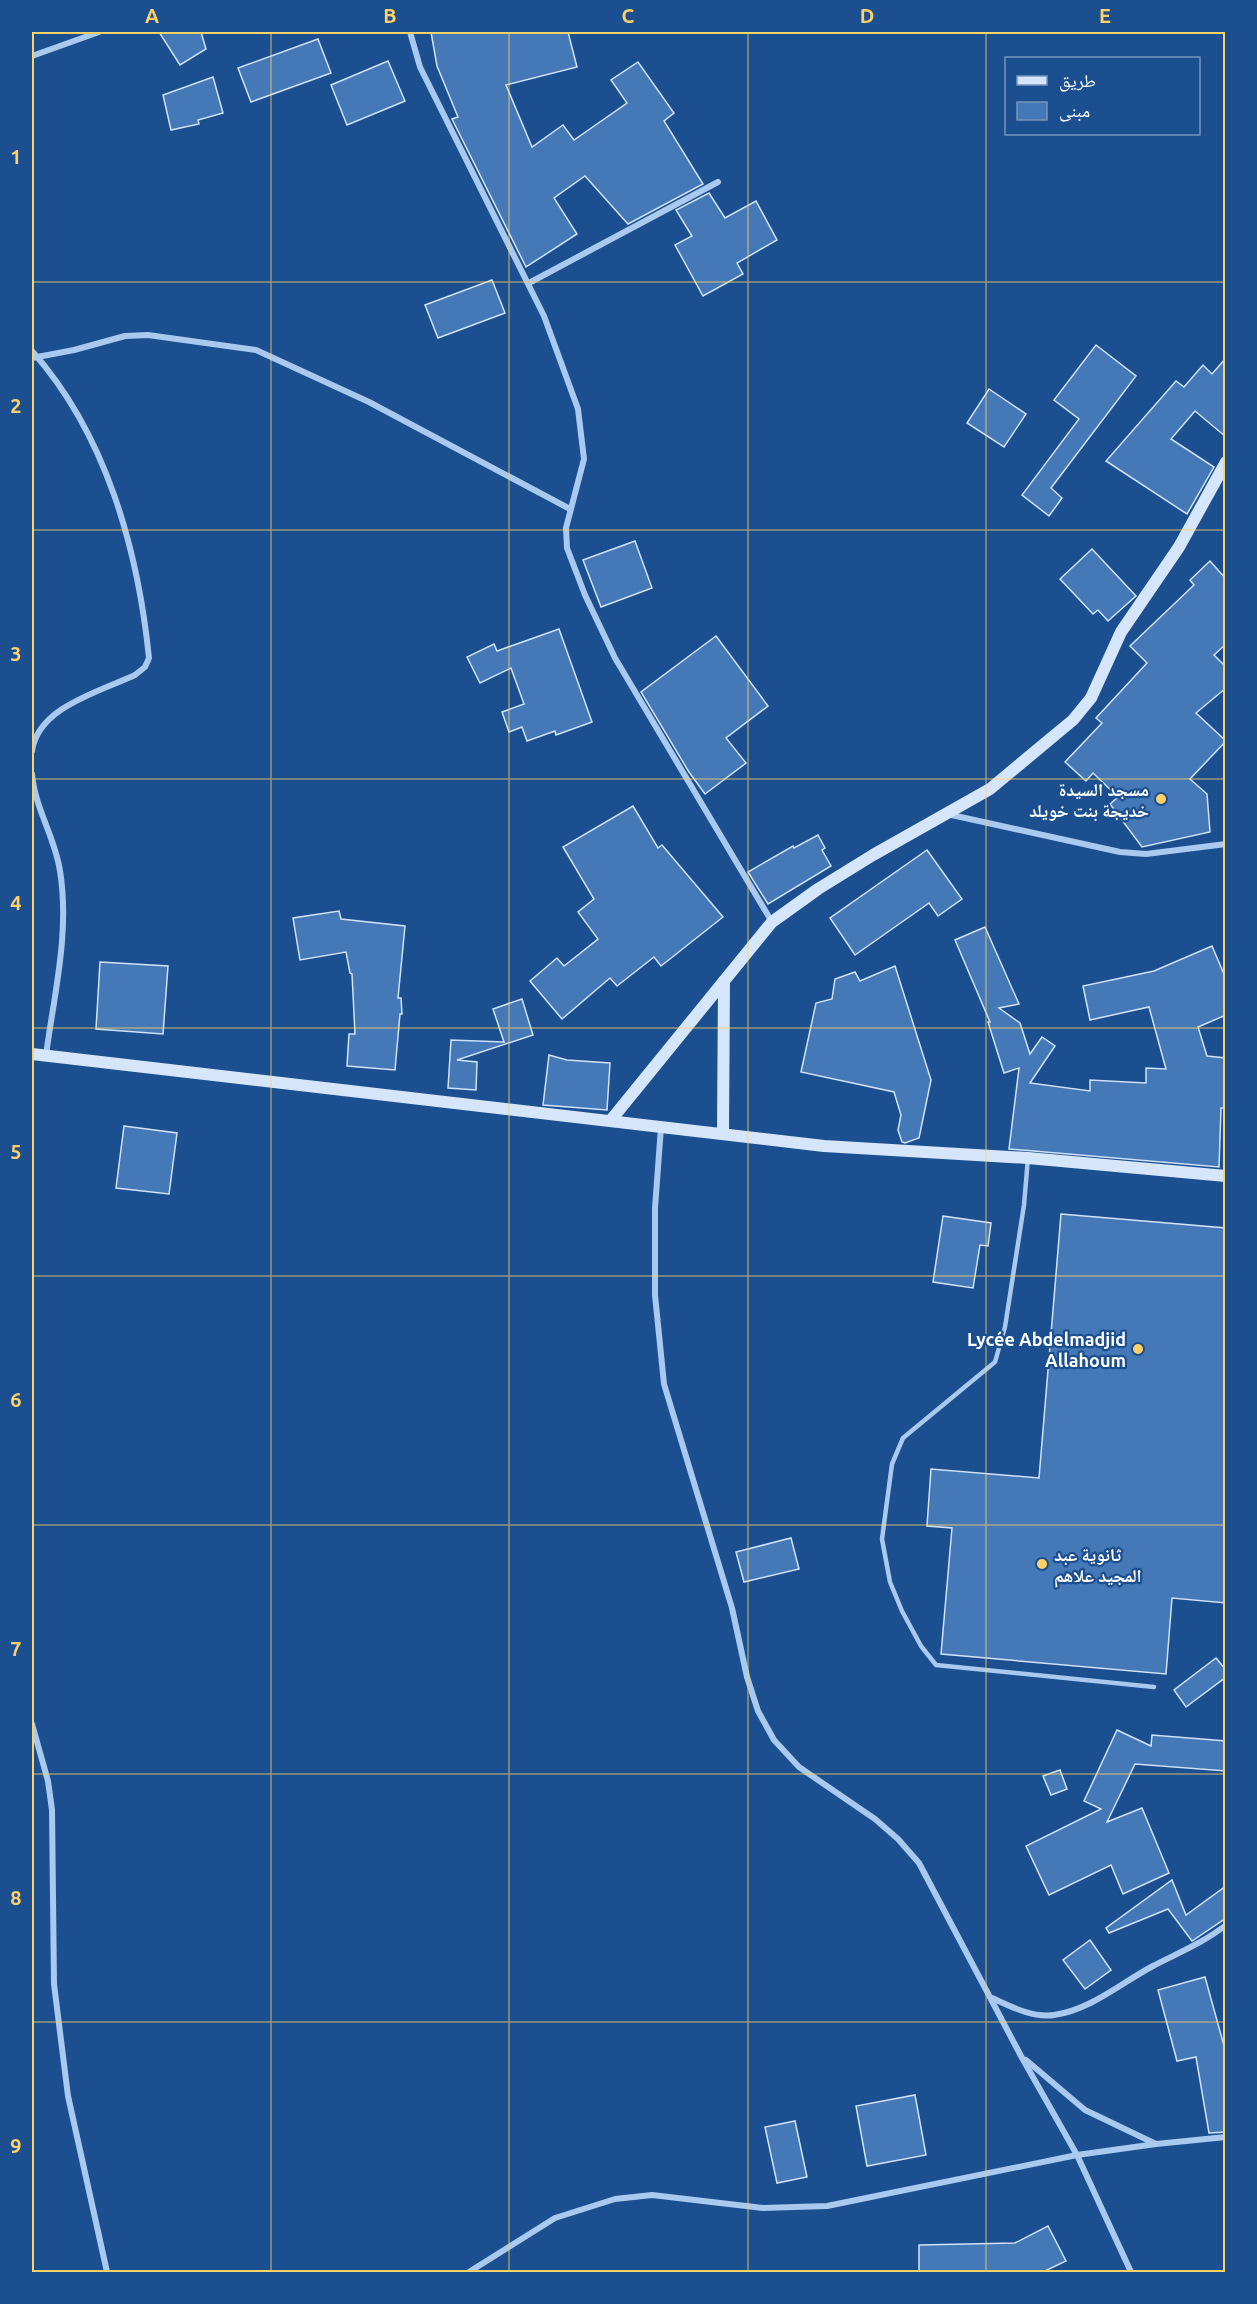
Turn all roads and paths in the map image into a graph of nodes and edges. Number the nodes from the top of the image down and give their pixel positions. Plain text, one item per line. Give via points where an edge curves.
1 (99, 32) edge
2 (410, 32) edge
3 (32, 56) edge
4 (718, 182) dead end
5 (529, 284) junction
6 (32, 351) edge
7 (34, 358) edge
8 (1226, 462) edge
9 (570, 509) junction
10 (32, 751) edge
11 (32, 774) edge
12 (946, 814) junction
13 (1226, 844) edge
14 (772, 922) junction
15 (724, 981) junction
16 (32, 1054) edge
17 (46, 1056) junction
18 (611, 1120) junction
19 (661, 1126) junction
20 (723, 1134) junction
21 (1028, 1158) junction
22 (1226, 1176) edge
23 (1154, 1687) dead end
24 (32, 1724) edge
25 (1226, 1925) edge
26 (992, 1998) junction
27 (1021, 2056) junction
28 (1226, 2137) edge
29 (1156, 2144) junction
30 (1077, 2155) junction
31 (107, 2272) edge
32 (469, 2272) edge
33 (1131, 2272) edge

1 - 3 street
2 - 5 street via 420,67
4 - 5 street
5 - 9 street via 571,388 583,435 584,459
6 - 7 street
7 - 9 street via 125,336 148,335 256,350 369,402
7 - 10 street via 51,372 83,426 120,507 149,658 135,675 49,717
8 - 12 main road via 1179,547 1121,632 1091,698 1073,720 990,789
9 - 14 street via 567,548 615,658
11 - 17 street via 41,816 54,842 63,895 64,926
12 - 13 street via 1119,852 1146,854
12 - 14 main road via 818,889
14 - 15 main road
15 - 18 main road
15 - 20 main road
16 - 17 main road
17 - 18 main road
18 - 19 main road
19 - 20 main road
19 - 26 street via 655,1208 655,1295 664,1384 732,1608 758,1711 774,1740 799,1767 874,1819 919,1863
20 - 21 main road via 824,1146
21 - 22 main road
21 - 23 lane via 1005,1328 995,1362 903,1438 892,1464 882,1539 890,1582 916,1637 936,1665
24 - 31 street via 52,1810 54,1984 68,2096
25 - 26 street via 1205,1941 1152,1966 1082,2008 1038,2015
26 - 27 street
27 - 29 street via 1085,2110
27 - 30 street
28 - 29 street
29 - 30 street
30 - 32 street via 827,2206 763,2208 652,2194 615,2199 555,2218
30 - 33 street

